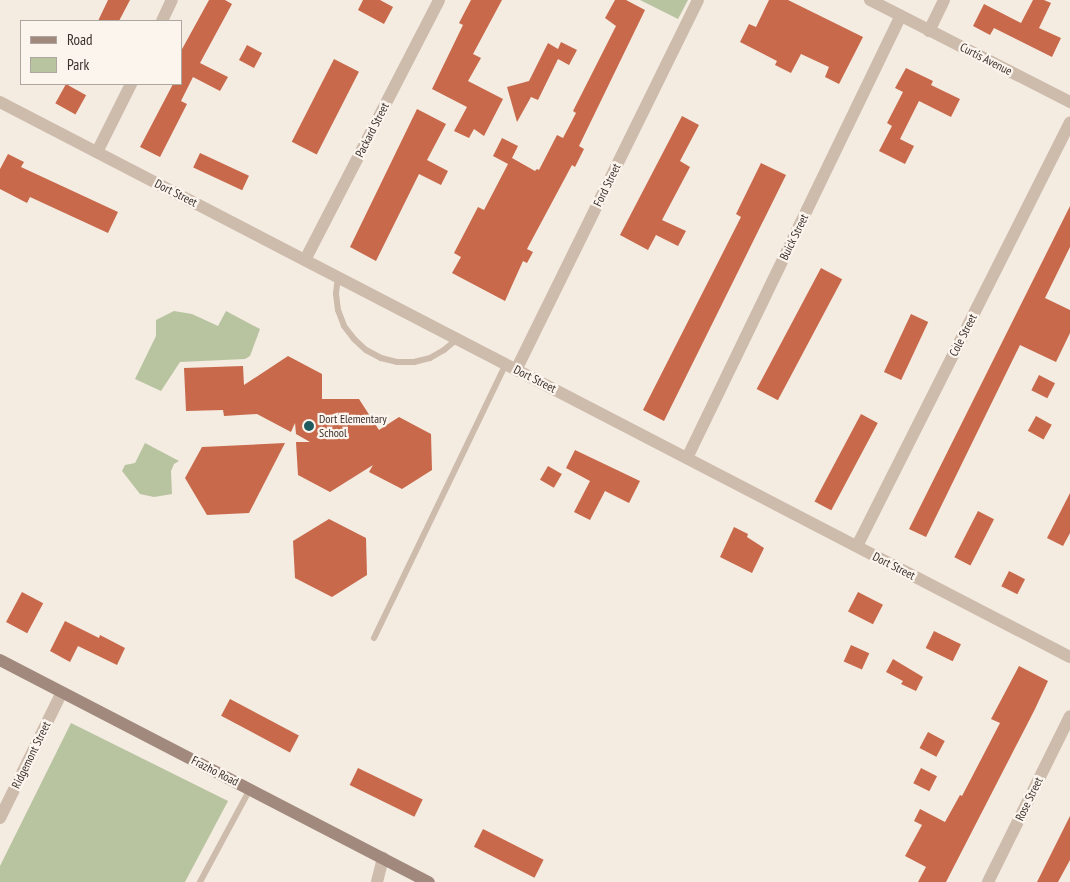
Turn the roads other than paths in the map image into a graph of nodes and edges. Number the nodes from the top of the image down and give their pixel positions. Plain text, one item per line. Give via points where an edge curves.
1 (172, 0) edge
2 (439, 0) edge
3 (698, 0) edge
4 (870, 0) edge
5 (944, 0) edge
6 (901, 16) junction
7 (162, 20) edge
8 (929, 30) junction
9 (130, 85) edge
10 (0, 102) edge
11 (1070, 102) edge
12 (1070, 123) edge
13 (97, 152) junction
14 (305, 260) junction
15 (338, 277) junction
16 (457, 339) junction
17 (511, 367) junction
18 (687, 458) junction
19 (857, 546) junction
20 (374, 638) dead end
21 (1070, 657) edge
22 (0, 660) edge
23 (62, 692) junction
24 (1070, 716) edge
25 (250, 789) junction
26 (0, 818) edge
27 (383, 858) junction
28 (200, 882) edge
29 (377, 882) edge
30 (429, 882) edge
31 (988, 882) edge

1 - 7 street
2 - 14 street, Packard Street
3 - 17 street, Ford Street
4 - 6 street, Curtis Avenue
5 - 8 street
6 - 8 street, Curtis Avenue
6 - 18 street, Buick Street
8 - 11 street, Curtis Avenue
9 - 13 street
10 - 13 street, Dort Street
12 - 19 street, Cole Street
13 - 14 street, Dort Street
14 - 15 street, Dort Street
15 - 16 street, Dort Street
15 - 16 lane via 336,294 344,326 366,350 381,358 405,362 430,358
16 - 17 street, Dort Street
17 - 18 street, Dort Street
17 - 20 lane
18 - 19 street, Dort Street
19 - 21 street, Dort Street
22 - 23 street, Frazho Road
23 - 25 street, Frazho Road
23 - 26 street, Ridgemont Street
24 - 31 street, Rose Street
25 - 27 street, Frazho Road
25 - 28 lane
27 - 29 street
27 - 30 street, Frazho Road

